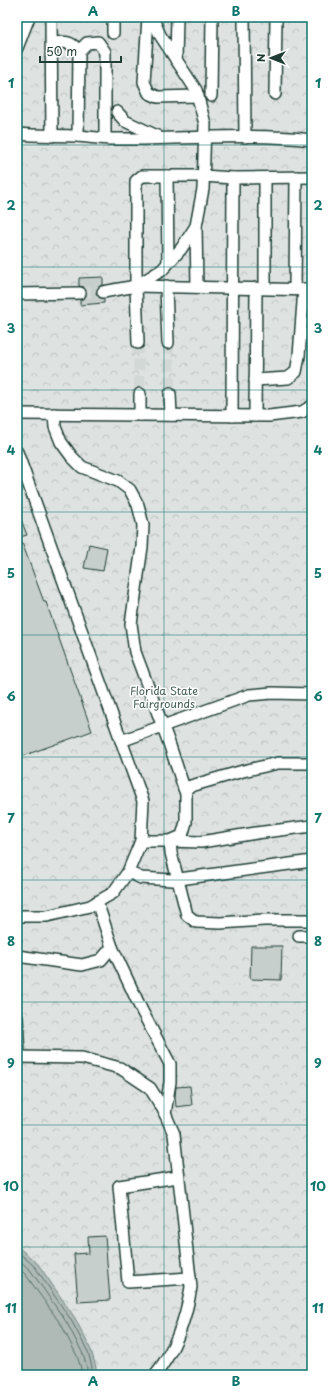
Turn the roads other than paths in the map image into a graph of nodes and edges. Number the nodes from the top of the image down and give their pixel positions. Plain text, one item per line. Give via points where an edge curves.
1 (29, 17) edge
2 (51, 17) edge
3 (113, 17) edge
4 (148, 17) edge
5 (152, 17) edge
6 (177, 17) edge
7 (212, 17) edge
8 (244, 17) edge
9 (276, 17) edge
10 (113, 33) dead end
11 (52, 43) junction
12 (17, 48) edge
13 (78, 51) junction
14 (176, 60) junction
15 (275, 94) dead end
16 (198, 96) junction
17 (211, 96) dead end
18 (117, 112) dead end
19 (312, 133) edge
20 (17, 134) edge
21 (52, 136) junction
22 (78, 136) junction
23 (204, 137) junction
24 (245, 137) junction
25 (288, 137) junction
26 (105, 138) junction
27 (160, 138) junction
28 (312, 140) edge
29 (167, 176) junction
30 (203, 176) junction
31 (296, 177) junction
32 (312, 177) edge
33 (233, 178) junction
34 (265, 178) junction
35 (196, 226) junction
36 (168, 263) junction
37 (136, 286) junction
38 (166, 286) junction
39 (197, 287) junction
40 (232, 287) junction
41 (260, 288) junction
42 (304, 289) edge
43 (104, 292) tunnel mouth
44 (80, 293) tunnel mouth
45 (17, 294) edge
46 (138, 342) tunnel mouth
47 (168, 343) tunnel mouth
48 (255, 380) junction
49 (140, 394) tunnel mouth
50 (170, 394) tunnel mouth
51 (312, 406) edge
52 (17, 414) edge
53 (54, 414) junction
54 (140, 415) junction
55 (171, 415) junction
56 (232, 416) junction
57 (255, 416) junction
58 (17, 452) edge
59 (312, 694) edge
60 (162, 726) junction
61 (121, 740) junction
62 (312, 763) edge
63 (184, 788) junction
64 (312, 826) edge
65 (141, 841) junction
66 (170, 841) junction
67 (312, 861) edge
68 (128, 872) junction
69 (178, 879) junction
70 (97, 902) junction
71 (17, 916) edge
72 (312, 920) edge
73 (299, 936) dead end
74 (312, 936) edge
75 (112, 946) junction
76 (17, 956) edge
77 (17, 1017) edge
78 (18, 1057) edge
79 (165, 1114) junction
80 (178, 1177) junction
81 (190, 1278) junction
82 (155, 1375) edge

1 - 12 street
2 - 11 street
3 - 10 street
4 - 16 street via 144,82 149,93 158,96
5 - 14 street
6 - 14 street
7 - 17 street
8 - 24 street
9 - 15 street
11 - 13 street via 68,42
11 - 21 street
13 - 22 street
13 - 26 street via 87,43 98,42 106,52
14 - 16 street
16 - 23 street via 205,124
18 - 27 street via 125,121
19 - 25 street
20 - 21 street
21 - 22 street
22 - 26 street
23 - 24 street
23 - 27 street
23 - 30 street
24 - 25 street
25 - 28 street
26 - 27 street
29 - 30 street
29 - 36 street
29 - 37 street via 142,176 136,181
30 - 33 street
30 - 35 street
31 - 32 street
31 - 34 street
31 - 42 street
33 - 34 street
33 - 40 street
34 - 41 street
35 - 36 street
35 - 39 street
36 - 37 street via 162,270
37 - 38 street
37 - 43 street
37 - 46 street
38 - 39 street
38 - 47 street
39 - 40 street
40 - 41 street
40 - 56 street
41 - 42 street
41 - 48 street
42 - 48 street via 296,372 288,378
44 - 45 street
48 - 57 street
49 - 54 street
50 - 55 street
51 - 57 street via 302,412
52 - 53 street
53 - 54 street
53 - 60 street via 55,427 61,442 72,457 82,467 118,481 130,490 138,506 143,525 142,547 131,624 135,652
54 - 55 street
55 - 56 street
56 - 57 street
58 - 61 street
59 - 60 street via 249,695
60 - 61 street
60 - 63 street
61 - 65 street via 143,801
62 - 63 street via 278,764
63 - 66 street via 186,822 182,836
64 - 66 street via 256,832 201,842
65 - 66 street
65 - 68 street
66 - 69 street
67 - 69 street
68 - 69 street via 141,878
68 - 70 street via 113,893
69 - 72 street via 187,915 196,922
70 - 71 street via 47,916
70 - 75 street
73 - 74 street
75 - 76 street via 101,960 82,964
75 - 79 street via 170,1064
77 - 78 street
78 - 79 street via 82,1058 120,1068 150,1088
79 - 80 street via 174,1134
80 - 81 street
80 - 81 street via 119,1186 128,1282
81 - 82 street via 187,1310 178,1338 163,1366

